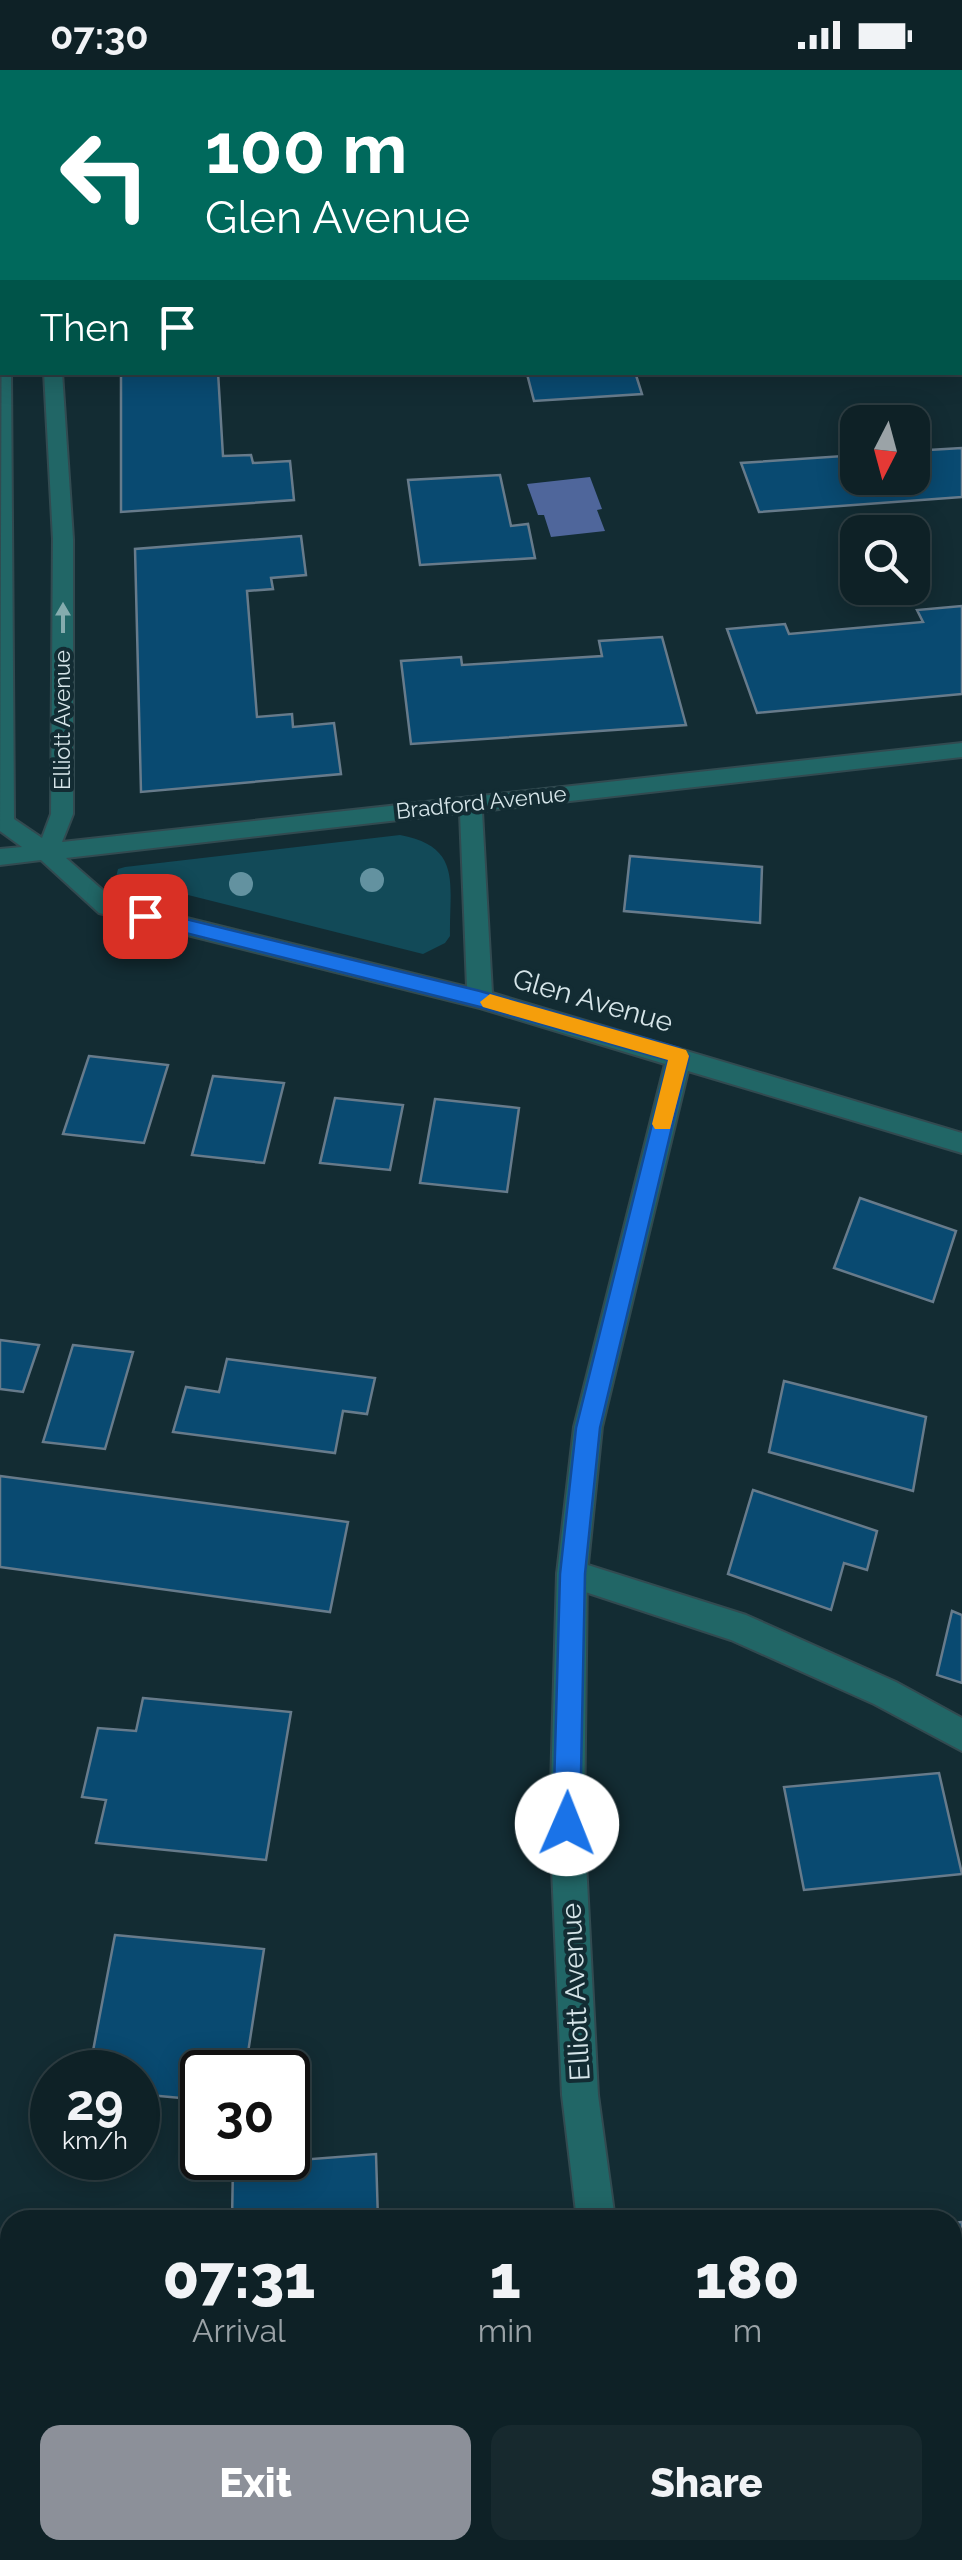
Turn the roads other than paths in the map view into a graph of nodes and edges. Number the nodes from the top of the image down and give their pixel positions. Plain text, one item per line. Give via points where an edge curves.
1 (2, 375) edge
2 (53, 375) edge
3 (962, 750) edge
4 (471, 803) junction
5 (47, 853) junction
6 (0, 857) edge
7 (480, 999) junction
8 (679, 1056) junction
9 (962, 1143) edge
10 (572, 1574) junction
11 (962, 1734) edge
12 (595, 2210) edge

1 - 5 street via 3,822
5 -> 2 street, Elliott Avenue via 62,814 63,539
3 - 4 street, Bradford Avenue
4 - 5 street, Bradford Avenue
4 - 7 street
5 - 6 street, Bradford Avenue
5 - 7 street, Glen Avenue via 108,907
7 - 8 street, Glen Avenue
8 - 9 street, Glen Avenue
8 - 10 street, Elliott Avenue via 588,1428
10 - 11 street via 735,1626
10 - 12 street, Elliott Avenue via 567,1824 580,2095

